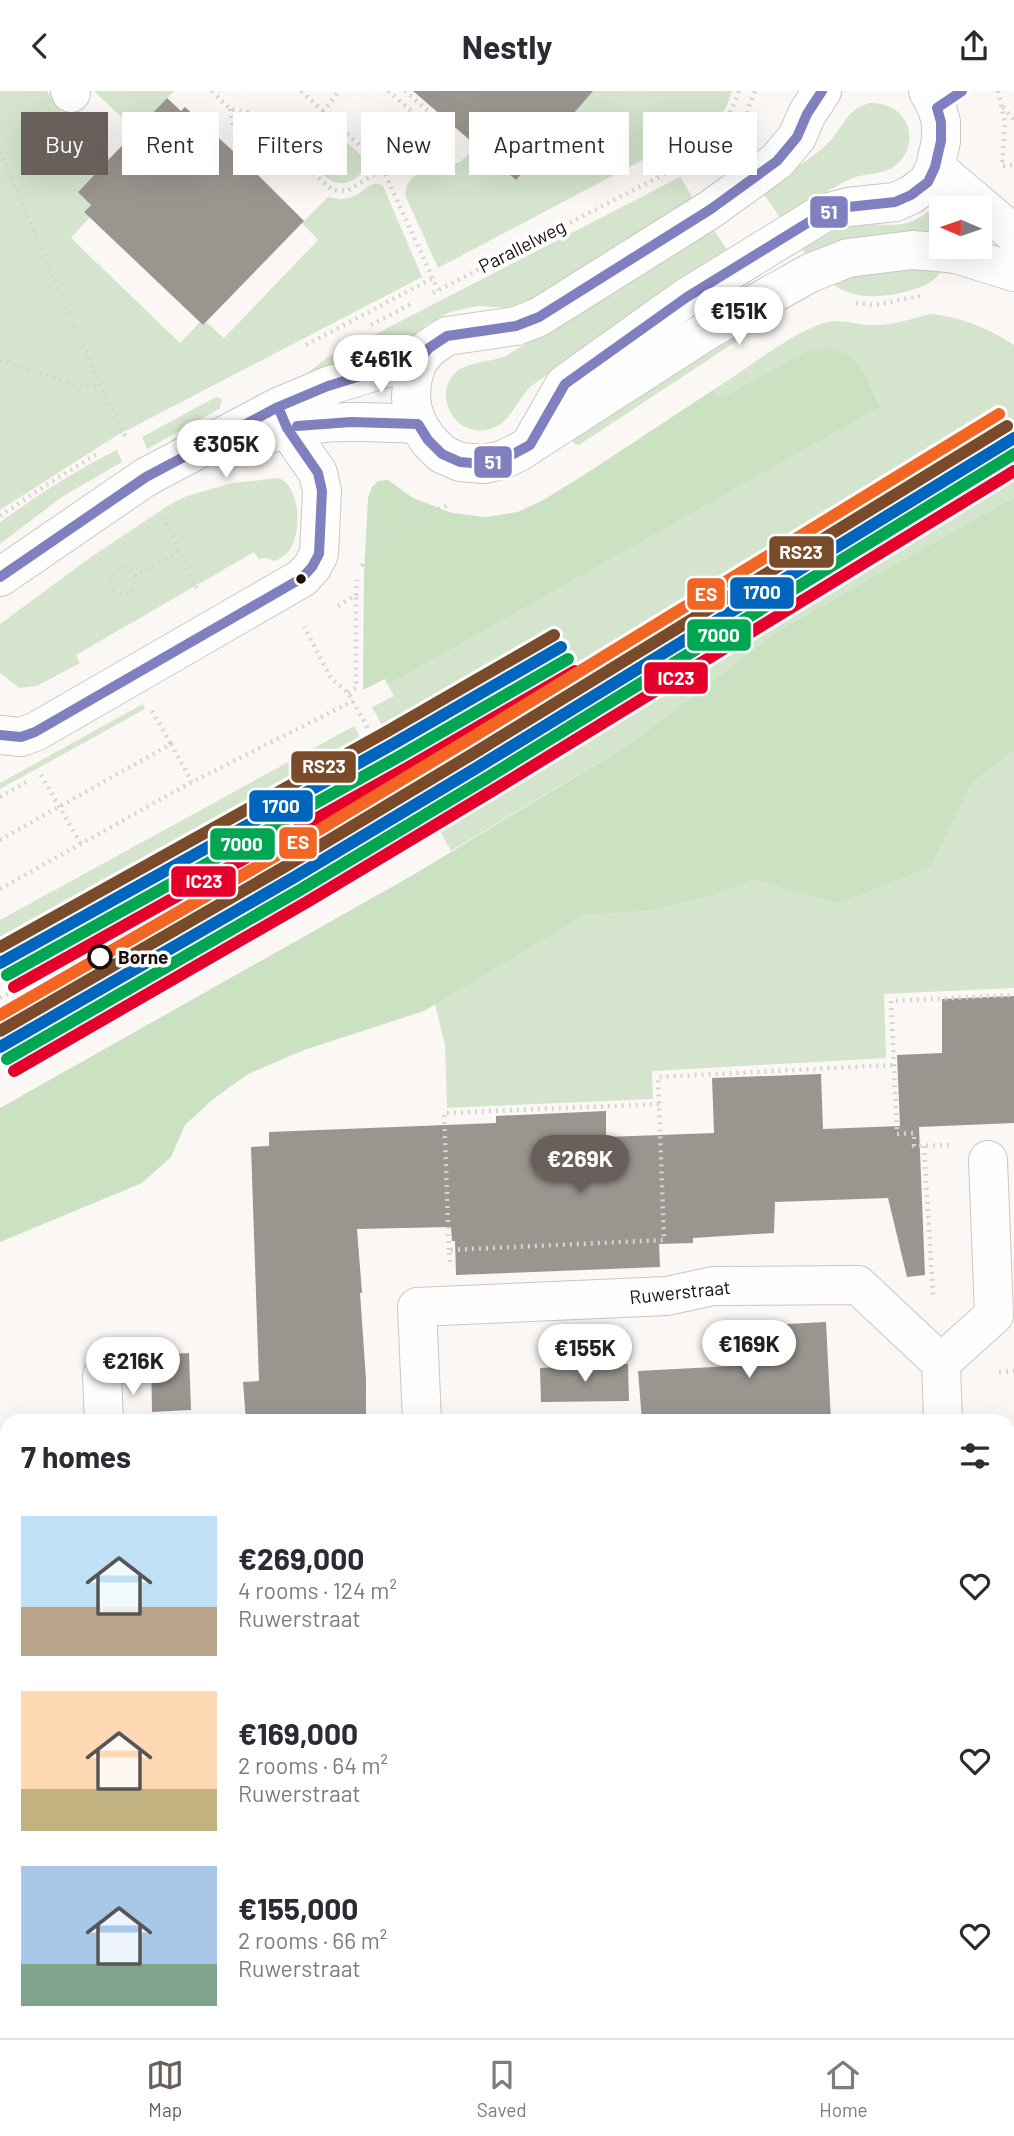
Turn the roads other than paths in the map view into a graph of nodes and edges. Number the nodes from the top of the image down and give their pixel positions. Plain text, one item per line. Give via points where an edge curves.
1 (942, 97) edge
2 (809, 99) edge
3 (935, 167) junction
4 (1014, 234) edge
5 (1014, 272) edge
6 (417, 363) junction
7 (282, 417) junction
8 (418, 424) junction
9 (530, 445) junction
10 (0, 577) edge
11 (0, 735) edge
12 (975, 1152) road end
13 (928, 1351) junction
14 (102, 1377) dead end
15 (104, 1414) edge
16 (422, 1414) edge
17 (942, 1414) edge

1 - 3 street via 942,141
2 - 6 street via 797,137 777,161 711,209 539,317 516,326 447,336
3 - 4 street
3 - 9 street via 928,182 911,195 895,202 822,214 687,297 565,384
5 - 9 street via 956,254 912,250 848,258 810,273 708,330
6 - 7 street via 340,383
6 - 8 street via 411,397
7 - 8 street
7 - 10 street
7 - 11 street via 318,473 322,491 319,554 312,567 302,578 35,731 21,737
8 - 9 street via 442,454 460,462 502,460
12 - 13 street via 994,1315 959,1349
13 - 16 street, Ruwerstraat via 858,1285 713,1286 667,1296 417,1307
13 - 17 street
14 - 15 street

